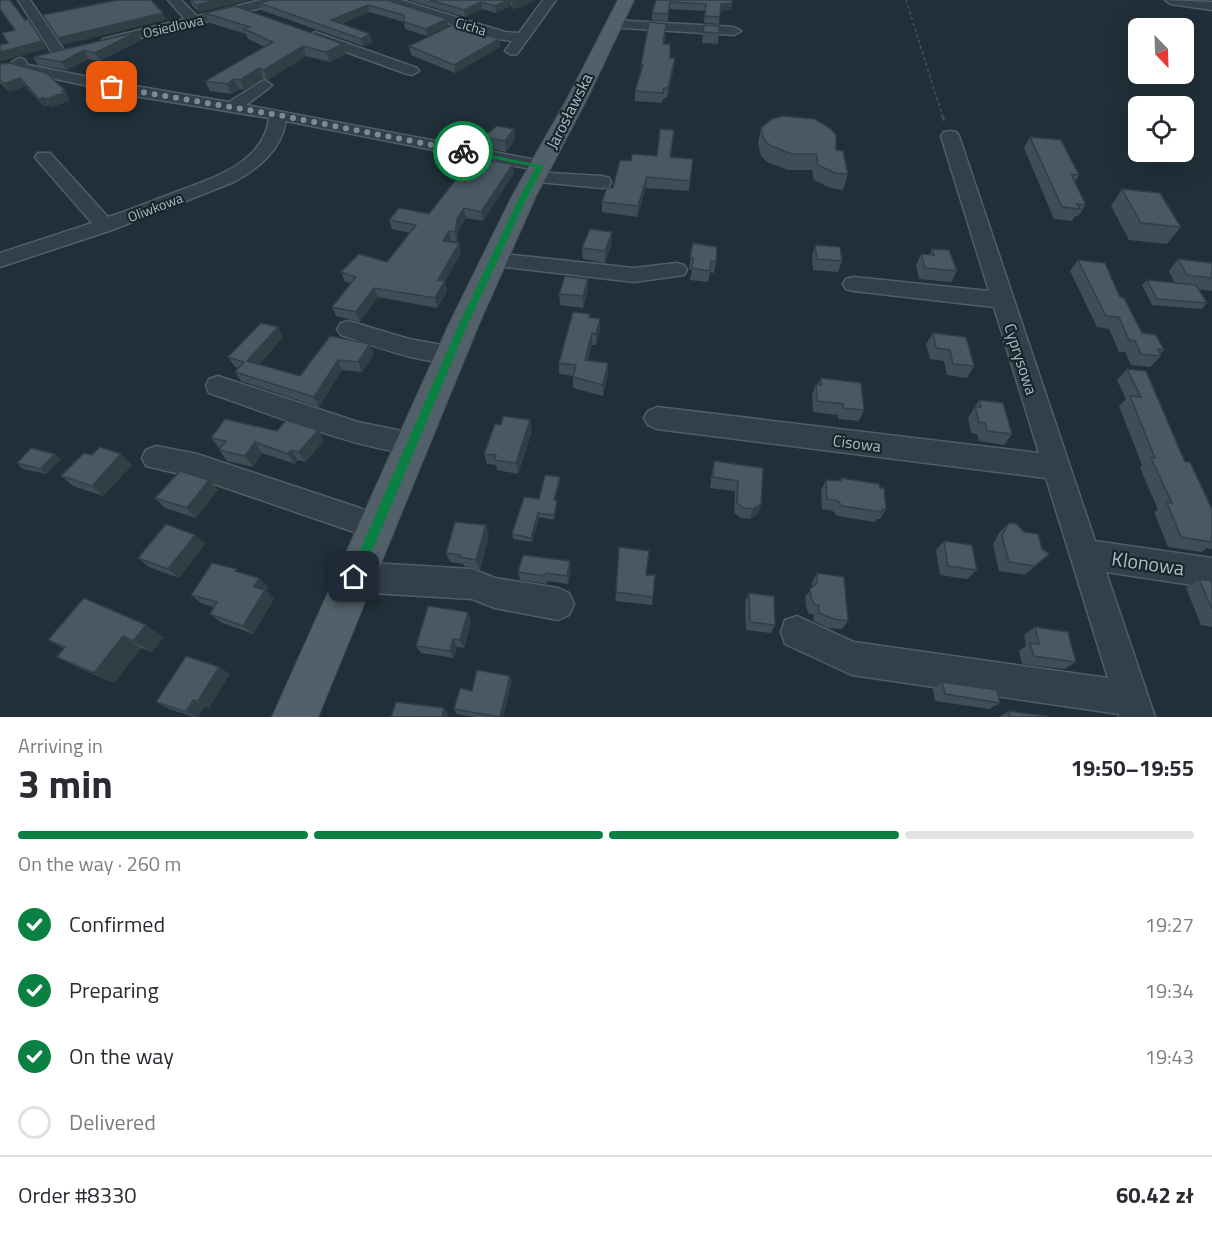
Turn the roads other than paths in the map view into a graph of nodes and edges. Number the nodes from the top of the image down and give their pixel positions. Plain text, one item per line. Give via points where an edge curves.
1 (24, 0) edge
2 (174, 0) edge
3 (276, 0) edge
4 (387, 0) edge
5 (550, 0) edge
6 (1176, 0) edge
7 (1212, 6) edge
8 (240, 9) junction
9 (620, 12) edge
10 (261, 17) edge
11 (194, 21) junction
12 (646, 26) junction
13 (734, 31) dead end
14 (304, 32) edge
15 (522, 38) junction
16 (675, 40) dead end
17 (92, 45) edge
18 (510, 54) dead end
19 (412, 71) dead end
20 (264, 85) dead end
21 (231, 108) junction
22 (278, 115) junction
23 (950, 136) road end
24 (45, 157) dead end
25 (537, 172) junction
26 (602, 182) dead end
27 (105, 225) junction
28 (0, 260) edge
29 (495, 260) junction
30 (676, 270) dead end
31 (854, 284) dead end
32 (1002, 300) junction
33 (349, 329) dead end
34 (451, 354) junction
35 (218, 386) dead end
36 (657, 418) dead end
37 (412, 443) junction
38 (156, 458) dead end
39 (1056, 467) junction
40 (375, 529) junction
41 (1083, 554) junction
42 (1212, 573) edge
43 (354, 577) junction
44 (558, 604) dead end
45 (797, 632) dead end
46 (1134, 708) edge
47 (295, 717) edge

1 - 21 street via 64,52 14,63 23,68
2 - 11 street
3 - 8 street, Osiedlowa
4 - 15 street, Cicha
5 - 15 street
6 - 7 street
8 - 10 street
8 - 11 street, Osiedlowa
9 - 12 street
9 - 25 main road, Jarosławska
11 - 17 street, Osiedlowa
12 - 13 street
12 - 16 street via 672,35
14 - 19 street
15 - 18 street
20 - 21 street
21 - 22 street
22 - 25 street
22 - 27 street, Oliwkowa via 277,132 270,145 246,167
23 - 32 street, Cyprysowa
24 - 27 street
25 - 26 street
25 - 29 main road, Jarosławska
27 - 28 street, Oliwkowa
29 - 30 street via 633,275
29 - 34 main road, Jarosławska
31 - 32 street
32 - 39 street, Cyprysowa
33 - 34 street via 409,348
34 - 37 main road, Jarosławska
35 - 37 street via 358,433
36 - 39 street, Cisowa
37 - 40 main road, Jarosławska
38 - 40 street via 197,466
39 - 41 street, Cyprysowa
40 - 43 main road, Jarosławska
41 - 42 street, Klonowa
41 - 46 street, Cyprysowa
43 - 44 street via 472,584 495,593
43 - 47 main road, Jarosławska
45 - 46 street via 852,658

